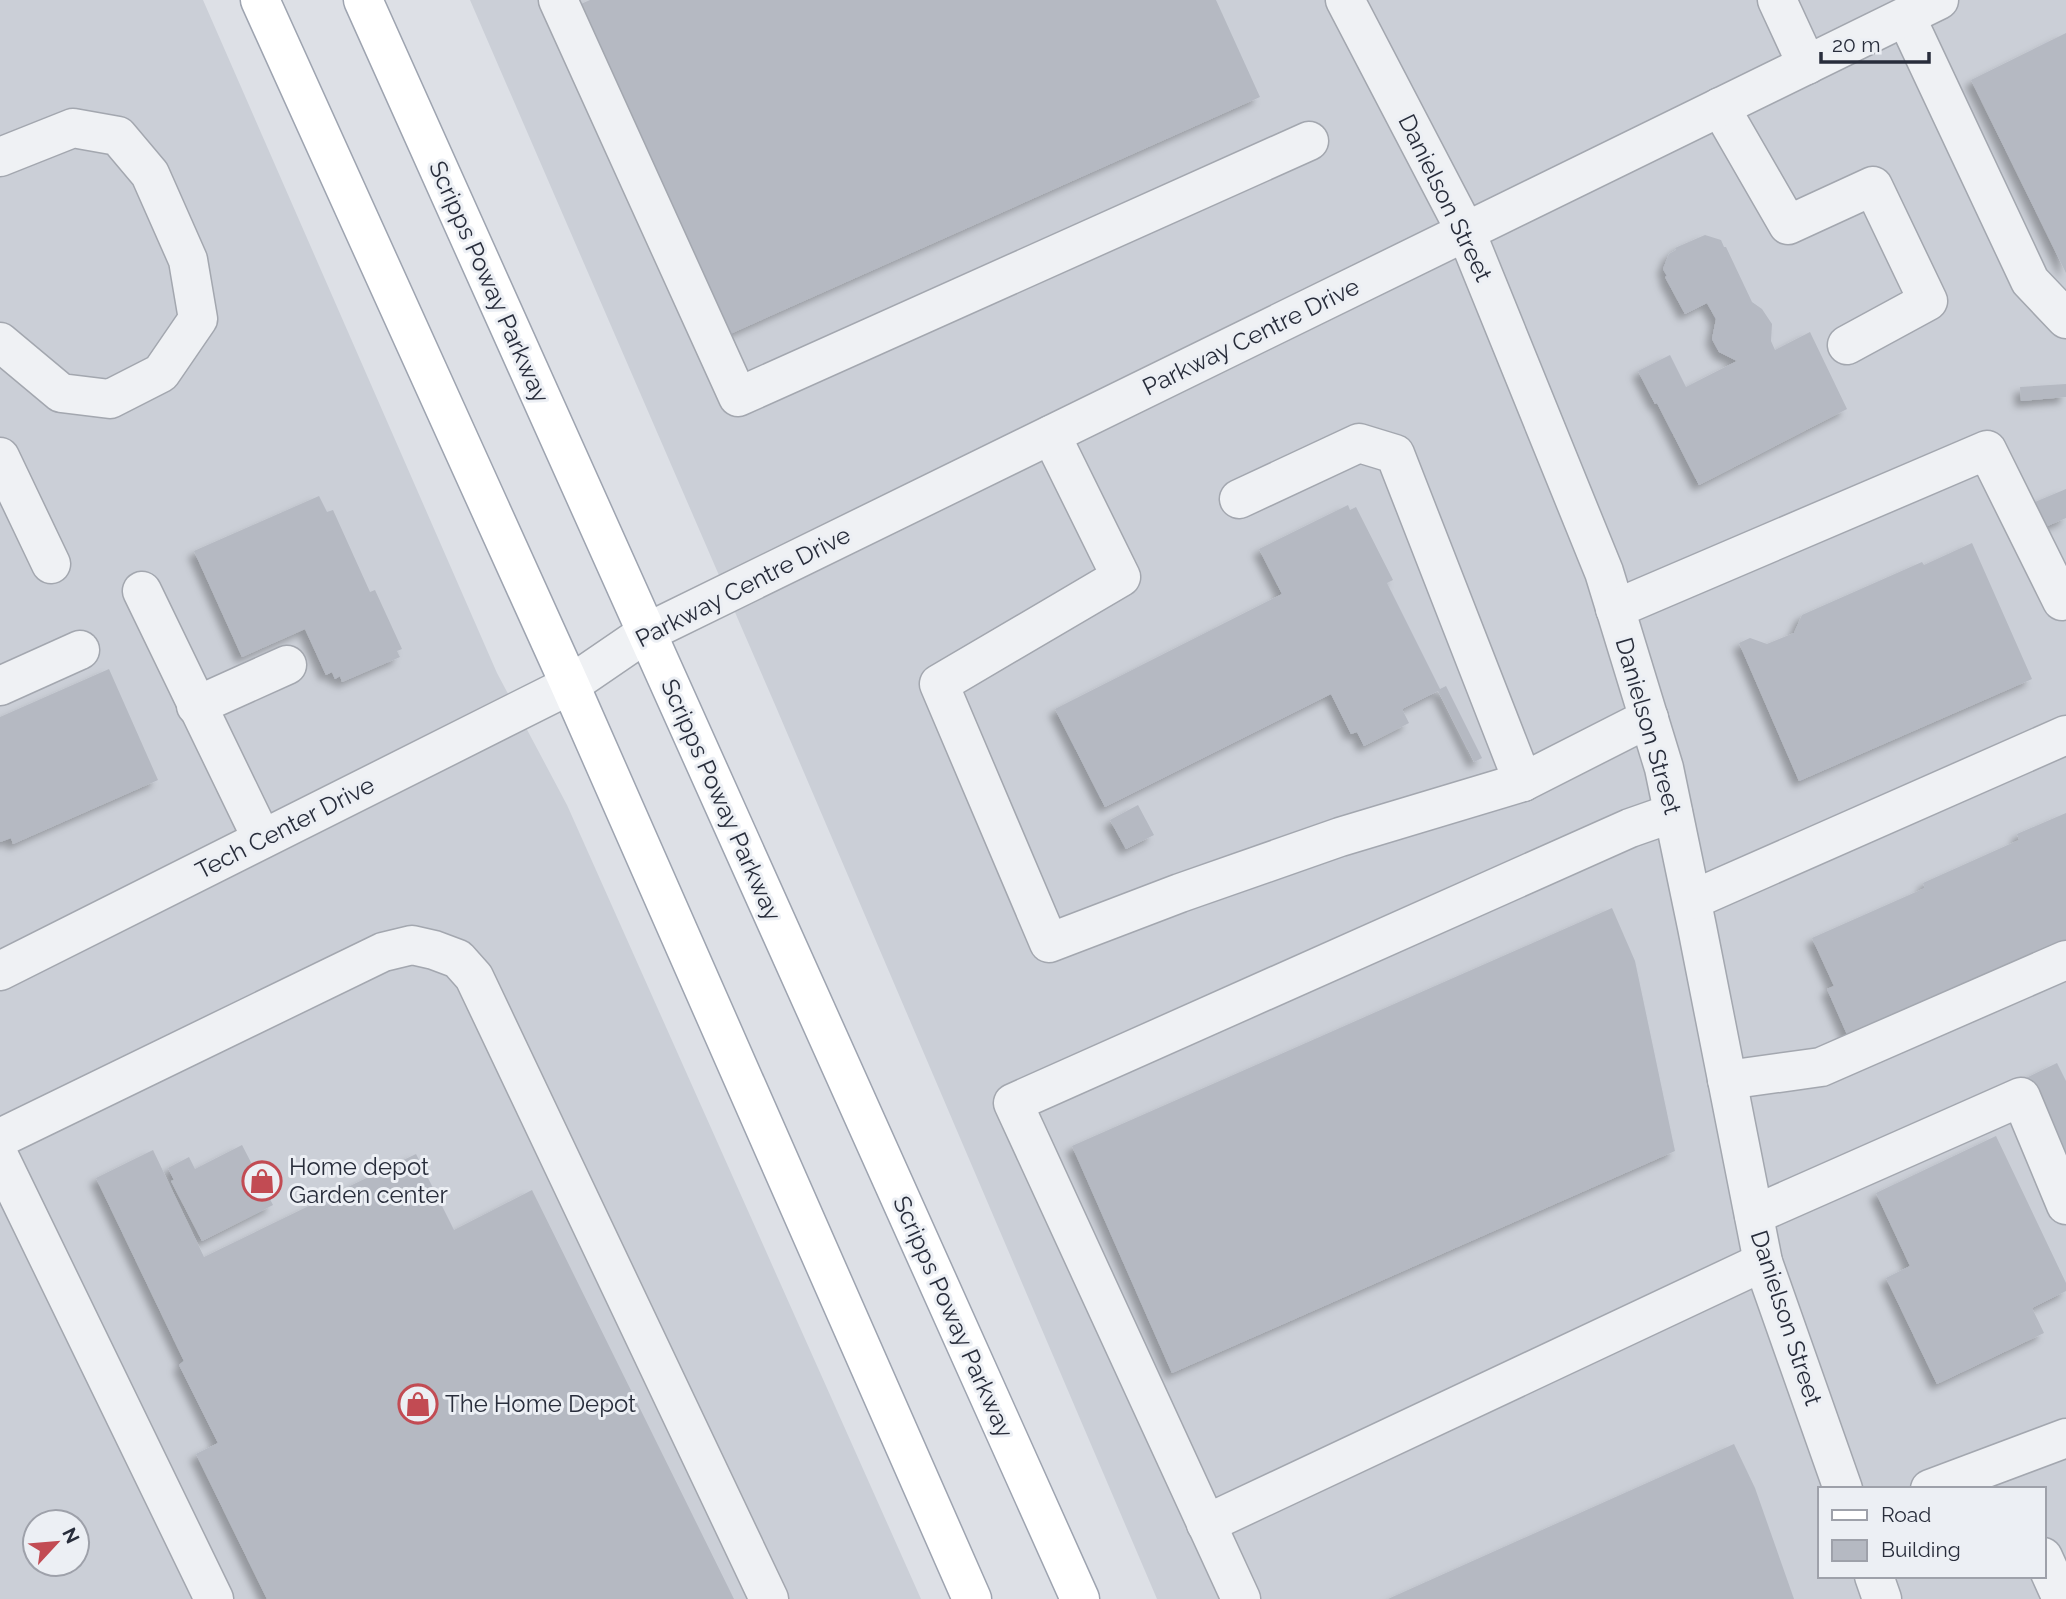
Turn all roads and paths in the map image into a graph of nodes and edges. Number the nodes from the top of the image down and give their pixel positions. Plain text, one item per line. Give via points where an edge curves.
1 (260, 0) edge
2 (363, 0) edge
3 (558, 0) edge
4 (1345, 0) edge
5 (1777, 0) edge
6 (1939, 0) edge
7 (1906, 17) junction
8 (1807, 65) junction
9 (1720, 107) junction
10 (1308, 141) dead end
11 (0, 157) edge
12 (1466, 232) junction
13 (2066, 319) edge
14 (0, 342) edge
15 (1847, 345) dead end
16 (1051, 435) junction
17 (0, 457) edge
18 (1239, 499) dead end
19 (51, 564) dead end
20 (142, 591) dead end
21 (2062, 601) dead end
22 (1615, 609) junction
23 (646, 633) junction
24 (80, 650) dead end
25 (287, 665) dead end
26 (570, 685) junction
27 (0, 686) edge
28 (196, 706) junction
29 (1649, 718) junction
30 (2066, 735) edge
31 (1523, 782) junction
32 (1673, 813) junction
33 (262, 839) junction
34 (1692, 900) junction
35 (2066, 960) edge
36 (0, 971) edge
37 (1727, 1080) junction
38 (0, 1138) edge
39 (0, 1158) edge
40 (2066, 1205) edge
41 (1754, 1215) junction
42 (1763, 1262) junction
43 (2066, 1438) edge
44 (2006, 1476) edge
45 (1842, 1487) edge
46 (1942, 1487) edge
47 (1206, 1524) junction
48 (2045, 1561) edge
49 (1875, 1578) edge
50 (214, 1599) edge
51 (769, 1599) edge
52 (972, 1599) edge
53 (1080, 1599) edge
54 (1241, 1599) edge
55 (1882, 1599) edge
56 (2064, 1599) edge

1 - 26 main road
2 - 23 main road, Scripps Poway Parkway
3 - 10 street via 738,397
4 - 12 street, Danielson Street
5 - 8 street
6 - 7 street, Parkway Centre Drive
7 - 8 street, Parkway Centre Drive
7 - 13 street via 2030,281
8 - 9 street, Parkway Centre Drive
9 - 12 street, Parkway Centre Drive
9 - 15 street via 1788,225 1873,186 1928,301
11 - 14 street via 72,128 118,136 150,174 188,260 198,319 160,373 110,399 61,394
12 - 16 street, Parkway Centre Drive
12 - 22 street, Danielson Street
16 - 23 street, Parkway Centre Drive
16 - 31 street via 1121,577 939,684 1049,943 1340,837
17 - 19 street
18 - 31 street via 1359,443 1395,454
20 - 28 street
21 - 22 street via 1987,450
22 - 29 street, Danielson Street
23 - 26 street, Parkway Centre Drive
23 - 53 main road, Scripps Poway Parkway
24 - 27 street
25 - 28 street
26 - 33 street, Tech Center Drive
26 - 52 main road
28 - 33 street
29 - 31 street
29 - 32 street, Danielson Street
30 - 34 street
32 - 34 street, Danielson Street
32 - 47 street via 1630,828 1013,1103
33 - 36 street, Tech Center Drive
34 - 37 street, Danielson Street
35 - 37 street via 1821,1067
37 - 41 street, Danielson Street
38 - 51 street via 383,952 412,945 458,959 474,977
39 - 50 street
40 - 41 street via 2021,1097
41 - 42 street, Danielson Street
42 - 45 street, Danielson Street
42 - 47 street
43 - 44 street
44 - 46 street
47 - 54 street
48 - 56 street
49 - 55 street

